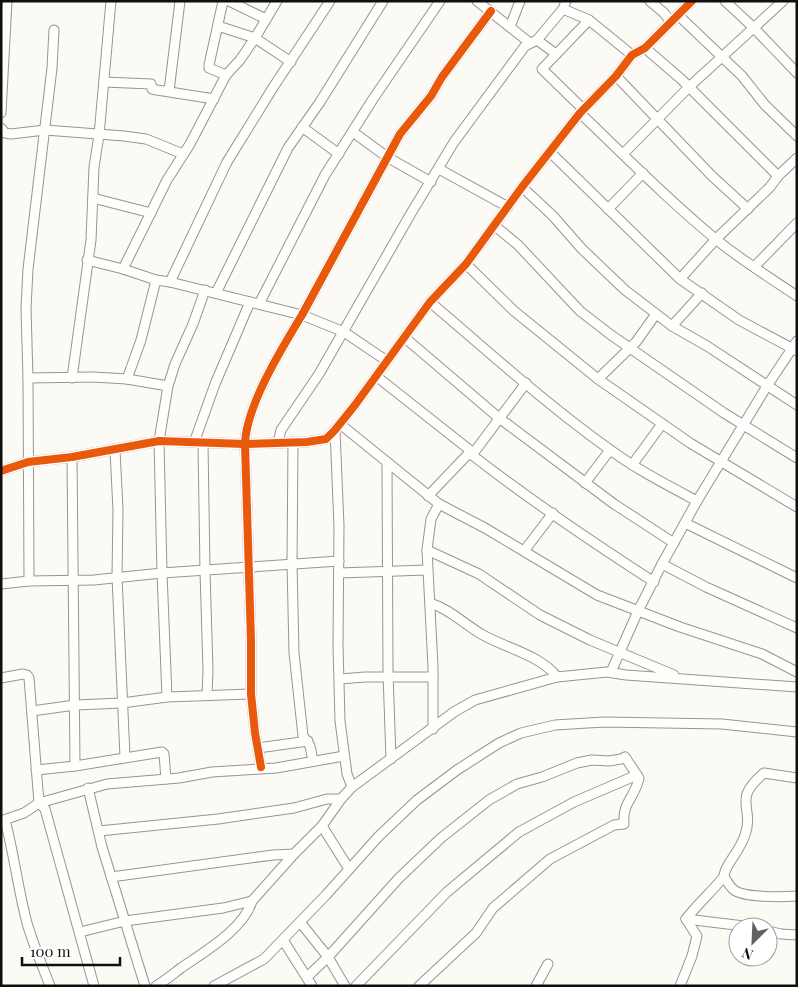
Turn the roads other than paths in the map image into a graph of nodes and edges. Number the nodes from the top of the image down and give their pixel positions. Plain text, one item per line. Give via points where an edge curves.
1 (7, 1) edge
2 (111, 1) edge
3 (180, 1) edge
4 (223, 1) edge
5 (230, 1) edge
6 (277, 1) edge
7 (330, 1) edge
8 (383, 1) edge
9 (440, 1) edge
10 (477, 1) edge
11 (520, 1) edge
12 (650, 1) edge
13 (692, 1) edge
14 (725, 1) edge
15 (783, 1) edge
16 (564, 5) edge
17 (491, 11) junction
18 (678, 15) junction
19 (266, 19) junction
20 (589, 20) junction
21 (670, 21) junction
22 (218, 26) junction
23 (754, 27) junction
24 (510, 28) junction
25 (54, 30) dead end
26 (255, 38) junction
27 (533, 41) junction
28 (645, 48) junction
29 (556, 54) junction
30 (632, 55) junction
31 (722, 57) junction
32 (291, 62) junction
33 (797, 73) edge
34 (226, 75) junction
35 (616, 76) junction
36 (104, 82) junction
37 (688, 87) junction
38 (169, 91) junction
39 (214, 99) junction
40 (581, 111) junction
41 (1, 114) edge
42 (658, 119) junction
43 (302, 127) junction
44 (1, 128) edge
45 (45, 130) junction
46 (353, 132) junction
47 (99, 134) junction
48 (797, 136) edge
49 (550, 152) junction
50 (183, 154) junction
51 (339, 154) junction
52 (622, 154) junction
53 (387, 157) junction
54 (797, 158) edge
55 (439, 168) junction
56 (643, 173) junction
57 (778, 176) junction
58 (431, 182) junction
59 (522, 188) junction
60 (93, 198) junction
61 (508, 207) junction
62 (608, 209) junction
63 (748, 209) junction
64 (151, 213) junction
65 (797, 223) edge
66 (495, 226) junction
67 (716, 239) junction
68 (87, 260) junction
69 (466, 264) junction
70 (754, 267) junction
71 (123, 269) junction
72 (680, 279) junction
73 (156, 280) junction
74 (170, 282) junction
75 (205, 290) junction
76 (216, 293) junction
77 (702, 293) junction
78 (797, 296) edge
79 (430, 302) junction
80 (254, 303) junction
81 (656, 314) junction
82 (302, 315) junction
83 (672, 326) junction
84 (344, 332) junction
85 (404, 337) junction
86 (795, 347) edge
87 (630, 348) junction
88 (387, 361) junction
89 (376, 376) junction
90 (28, 378) junction
91 (72, 378) junction
92 (126, 379) junction
93 (598, 379) junction
94 (526, 384) junction
95 (168, 386) junction
96 (767, 386) junction
97 (797, 405) edge
98 (499, 418) junction
99 (662, 424) junction
100 (743, 425) junction
101 (338, 427) junction
102 (159, 441) junction
103 (278, 442) junction
104 (293, 442) junction
105 (203, 443) junction
106 (245, 444) junction
107 (115, 450) junction
108 (610, 450) junction
109 (472, 453) junction
110 (72, 457) junction
111 (797, 458) edge
112 (721, 461) junction
113 (28, 462) junction
114 (387, 462) junction
115 (632, 465) junction
116 (1, 471) edge
117 (585, 483) junction
118 (428, 496) junction
119 (697, 501) junction
120 (439, 504) junction
121 (797, 507) edge
122 (553, 513) junction
123 (685, 523) junction
124 (674, 543) junction
125 (427, 550) junction
126 (524, 551) junction
127 (339, 561) junction
128 (292, 564) junction
129 (662, 564) junction
130 (249, 567) junction
131 (427, 570) junction
132 (205, 571) junction
133 (387, 572) junction
134 (162, 573) junction
135 (339, 573) junction
136 (117, 577) junction
137 (797, 578) edge
138 (74, 580) junction
139 (29, 581) junction
140 (654, 582) junction
141 (1, 584) edge
142 (430, 602) junction
143 (638, 611) junction
144 (797, 628) edge
145 (619, 653) junction
146 (611, 672) junction
147 (797, 672) edge
148 (434, 677) junction
149 (556, 677) junction
150 (1, 678) edge
151 (388, 678) junction
152 (340, 679) junction
153 (683, 679) junction
154 (797, 687) edge
155 (251, 694) junction
156 (207, 695) junction
157 (166, 697) junction
158 (122, 703) junction
159 (75, 706) junction
160 (32, 711) junction
161 (433, 729) junction
162 (797, 732) edge
163 (308, 741) junction
164 (258, 748) junction
165 (344, 756) junction
166 (125, 757) junction
167 (391, 759) junction
168 (312, 761) junction
169 (75, 766) junction
170 (261, 767) junction
171 (36, 770) junction
172 (637, 775) junction
173 (797, 778) edge
174 (166, 779) junction
175 (352, 787) junction
176 (88, 788) junction
177 (341, 799) junction
178 (39, 803) junction
179 (3, 820) edge
180 (322, 826) junction
181 (99, 831) junction
182 (294, 854) junction
183 (349, 869) junction
184 (111, 877) junction
185 (724, 877) junction
186 (797, 896) edge
187 (252, 901) junction
188 (686, 919) junction
189 (125, 921) junction
190 (300, 922) junction
191 (728, 924) edge
192 (80, 932) junction
193 (778, 933) edge
194 (797, 934) edge
195 (282, 940) junction
196 (328, 957) junction
197 (548, 964) dead end
198 (307, 977) junction
199 (50, 986) edge
200 (94, 986) edge
201 (145, 986) edge
202 (156, 986) edge
203 (214, 986) edge
204 (312, 986) edge
205 (345, 986) edge
206 (356, 986) edge
207 (419, 986) edge
208 (536, 986) edge
209 (680, 986) edge

1 - 41 street
2 - 36 street
3 - 38 street
4 - 22 street
5 - 19 street
6 - 19 street
7 - 32 street
8 - 43 street
9 - 46 street
10 - 17 street
11 - 24 street
12 - 21 street
13 - 18 street
14 - 23 street
15 - 23 street
16 - 20 street
16 - 27 street
17 - 24 street
17 - 53 street via 400,134
18 - 21 street
18 - 31 street
19 - 26 street
20 - 29 street
20 - 30 street
21 - 28 street
22 - 26 street
22 - 34 street via 210,68
23 - 31 street
23 - 33 street
24 - 27 street
25 - 45 street
26 - 32 street
26 - 34 street
27 - 29 street
27 - 55 street via 505,72
28 - 30 street
28 - 37 street
29 - 40 street via 542,69
30 - 35 street
31 - 37 street
31 - 48 street
32 - 74 street via 228,162
34 - 39 street
35 - 40 street
35 - 42 street
36 - 38 street via 151,84 152,89
36 - 47 street
37 - 42 street
37 - 57 street
38 - 39 street
39 - 50 street
40 - 49 street
40 - 52 street
42 - 52 street
42 - 63 street
43 - 51 street
43 - 76 street via 288,148
44 - 45 street via 11,134
45 - 47 street
45 - 90 street via 26,299
46 - 51 street
46 - 53 street
47 - 50 street via 146,139
47 - 60 street
49 - 59 street
49 - 62 street
50 - 64 street
51 - 80 street via 324,175
52 - 56 street
53 - 58 street
53 - 82 street
54 - 57 street
55 - 58 street
55 - 61 street
56 - 62 street
56 - 67 street
57 - 63 street
58 - 84 street
59 - 61 street
59 - 81 street via 625,290
60 - 64 street
60 - 68 street
61 - 66 street
62 - 72 street
63 - 67 street
64 - 71 street
65 - 70 street
66 - 69 street
66 - 87 street via 518,245 580,311
67 - 70 street
67 - 72 street
68 - 71 street
68 - 91 street
69 - 79 street
69 - 93 street via 514,311
70 - 78 street
71 - 73 street
72 - 77 street
73 - 74 street
73 - 92 street
74 - 75 street
75 - 76 street
75 - 95 street
76 - 80 street
77 - 83 street
77 - 86 street via 739,320
79 - 85 street
79 - 94 street
80 - 82 street
80 - 105 street via 196,434 195,440
81 - 83 street
81 - 87 street
82 - 84 street
82 - 106 street via 256,400 245,430
83 - 96 street
84 - 88 street
84 - 103 street via 282,430
85 - 88 street
85 - 98 street
86 - 96 street
87 - 93 street
87 - 100 street
88 - 89 street
89 - 101 street
89 - 109 street
90 - 91 street
90 - 113 street
91 - 92 street
92 - 95 street
93 - 99 street
94 - 98 street
94 - 108 street
95 - 102 street
96 - 97 street
96 - 100 street
98 - 109 street
98 - 117 street
99 - 112 street
99 - 115 street
100 - 111 street
100 - 112 street
101 - 104 street via 326,439
101 - 114 street
101 - 127 street
102 - 105 street
102 - 107 street
102 - 134 street
103 - 104 street
103 - 106 street
104 - 128 street
105 - 106 street
105 - 132 street
106 - 130 street
107 - 110 street
107 - 136 street
108 - 115 street
108 - 117 street
109 - 118 street
109 - 122 street via 504,480
110 - 113 street
110 - 138 street
112 - 119 street
112 - 121 street
113 - 116 street
113 - 139 street
114 - 118 street
114 - 133 street
115 - 119 street
117 - 124 street
118 - 120 street
119 - 123 street
120 - 125 street via 431,519
120 - 126 street
122 - 126 street
122 - 140 street
123 - 124 street
123 - 137 street
124 - 129 street
125 - 131 street
125 - 145 street via 479,574 540,615
126 - 143 street via 597,595
127 - 128 street
127 - 135 street
128 - 130 street
128 - 163 street via 294,653 303,736
129 - 140 street
129 - 144 street
130 - 132 street
130 - 155 street
131 - 133 street
131 - 142 street
132 - 134 street
132 - 156 street
133 - 135 street
133 - 151 street
134 - 136 street
134 - 157 street
135 - 152 street
136 - 138 street
136 - 158 street
138 - 139 street
138 - 159 street
139 - 141 street
140 - 143 street
142 - 148 street
142 - 149 street via 490,639 551,668
143 - 145 street
143 - 147 street via 762,654
145 - 146 street
145 - 153 street
146 - 149 street
146 - 153 street
148 - 151 street
148 - 161 street
149 - 161 street via 475,700
150 - 160 street via 27,675
151 - 152 street
151 - 167 street
152 - 165 street
153 - 154 street
155 - 156 street
155 - 164 street
156 - 157 street
157 - 158 street
158 - 159 street
158 - 166 street
159 - 160 street
159 - 169 street
160 - 171 street
161 - 167 street
162 - 183 street via 722,724 604,722 554,725 521,734 499,743 417,800
163 - 164 street
163 - 168 street
164 - 170 street
165 - 168 street
165 - 175 street
166 - 169 street
166 - 174 street via 162,752
167 - 175 street
168 - 170 street via 276,768
169 - 171 street
170 - 174 street
171 - 178 street
172 - 196 street via 625,756 609,761 577,763 516,784 489,800 442,838 399,878
172 - 206 street via 574,802 519,832 447,892
172 - 207 street via 636,790 625,808 624,824 614,825 550,860 493,908 476,933
173 - 185 street via 764,773 749,789 745,798 748,824 745,836
174 - 176 street
175 - 177 street
176 - 178 street
176 - 181 street
177 - 180 street
177 - 181 street via 227,817
178 - 179 street
178 - 192 street via 45,809
179 - 199 street via 28,925
180 - 182 street
180 - 183 street
181 - 184 street
182 - 184 street
182 - 187 street
183 - 190 street
184 - 189 street
185 - 186 street via 734,890 745,893
185 - 188 street
187 - 189 street
187 - 202 street via 238,924 220,940
188 - 191 street
188 - 209 street via 697,936
189 - 192 street
189 - 201 street
190 - 195 street
190 - 196 street
192 - 200 street
193 - 194 street
195 - 198 street
195 - 203 street via 264,959
196 - 198 street
196 - 205 street
197 - 208 street
198 - 204 street

